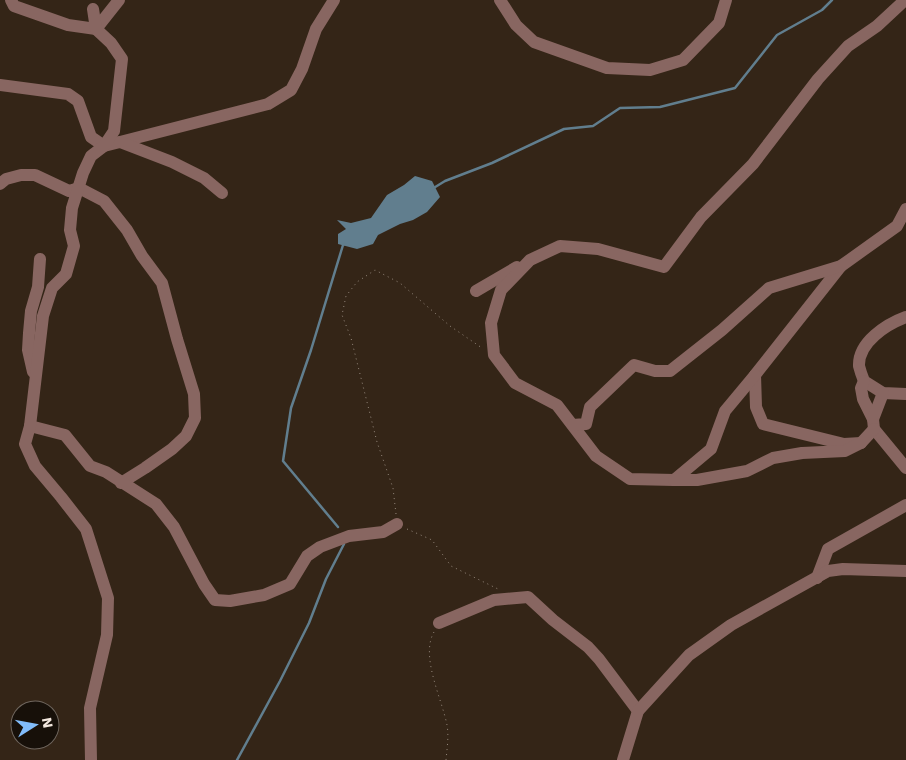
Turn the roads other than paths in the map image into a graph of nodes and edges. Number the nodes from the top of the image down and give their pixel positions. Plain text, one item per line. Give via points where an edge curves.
1 (11, 0) edge
2 (119, 0) edge
3 (334, 0) edge
4 (500, 0) edge
5 (726, 0) edge
6 (905, 0) edge
7 (93, 10) dead end
8 (96, 29) junction
9 (0, 86) edge
10 (120, 142) junction
11 (104, 146) junction
12 (0, 184) edge
13 (79, 188) junction
14 (222, 193) dead end
15 (906, 209) edge
16 (40, 259) dead end
17 (530, 260) junction
18 (841, 266) junction
19 (476, 291) dead end
20 (906, 317) edge
21 (755, 375) junction
22 (864, 381) junction
23 (36, 384) junction
24 (883, 393) junction
25 (906, 394) edge
26 (874, 424) junction
27 (572, 425) junction
28 (30, 426) junction
29 (861, 443) junction
30 (906, 468) edge
31 (674, 480) junction
32 (121, 483) junction
33 (906, 504) edge
34 (397, 524) road end
35 (906, 571) edge
36 (817, 578) junction
37 (439, 623) road end
38 (638, 711) junction
39 (91, 760) edge
40 (623, 760) edge

1 - 8 street via 14,6 68,25
2 - 8 street
3 - 10 street via 316,29 291,90 268,104
4 - 5 street via 516,25 534,42 607,68 650,70 683,60 719,23
6 - 17 street via 848,46 818,79 753,164 701,217 664,267 598,249 560,246
7 - 8 street
8 - 11 street via 122,59 114,131
9 - 11 street via 68,94 78,101 91,137
10 - 11 street
10 - 14 street via 172,162 204,178
11 - 13 street via 91,156
12 - 13 street via 21,175 36,175 69,190
13 - 23 street via 72,208 70,230 74,246 66,274 52,288 43,316
13 - 32 street via 104,201 162,283 194,394 195,418 186,436
15 - 18 street via 897,226
16 - 23 street via 28,350
17 - 19 street
17 - 27 street via 501,290 491,323 494,355 515,383 557,405
18 - 21 street
18 - 27 street via 769,288 670,371 634,365 590,407 586,424
20 - 22 street via 880,332 862,348 859,365
21 - 29 street via 756,407 763,424 844,444
21 - 31 street via 725,410 711,449
22 - 24 street
22 - 26 street via 860,388
23 - 28 street
24 - 25 street
24 - 26 street
26 - 29 street
26 - 30 street
27 - 31 street via 596,456 630,478
28 - 32 street via 65,434 90,466
28 - 39 street via 25,444 36,466 86,529 108,598 107,635 90,708
29 - 31 street via 845,451 773,458 747,471 697,480
32 - 34 street via 156,504 174,527 215,600 264,596 290,584 307,556 320,547 349,536 383,532
33 - 36 street via 828,549
35 - 36 street via 843,569 828,571
36 - 38 street via 731,625 689,655
37 - 38 street via 494,600 528,597 588,647
38 - 40 street

